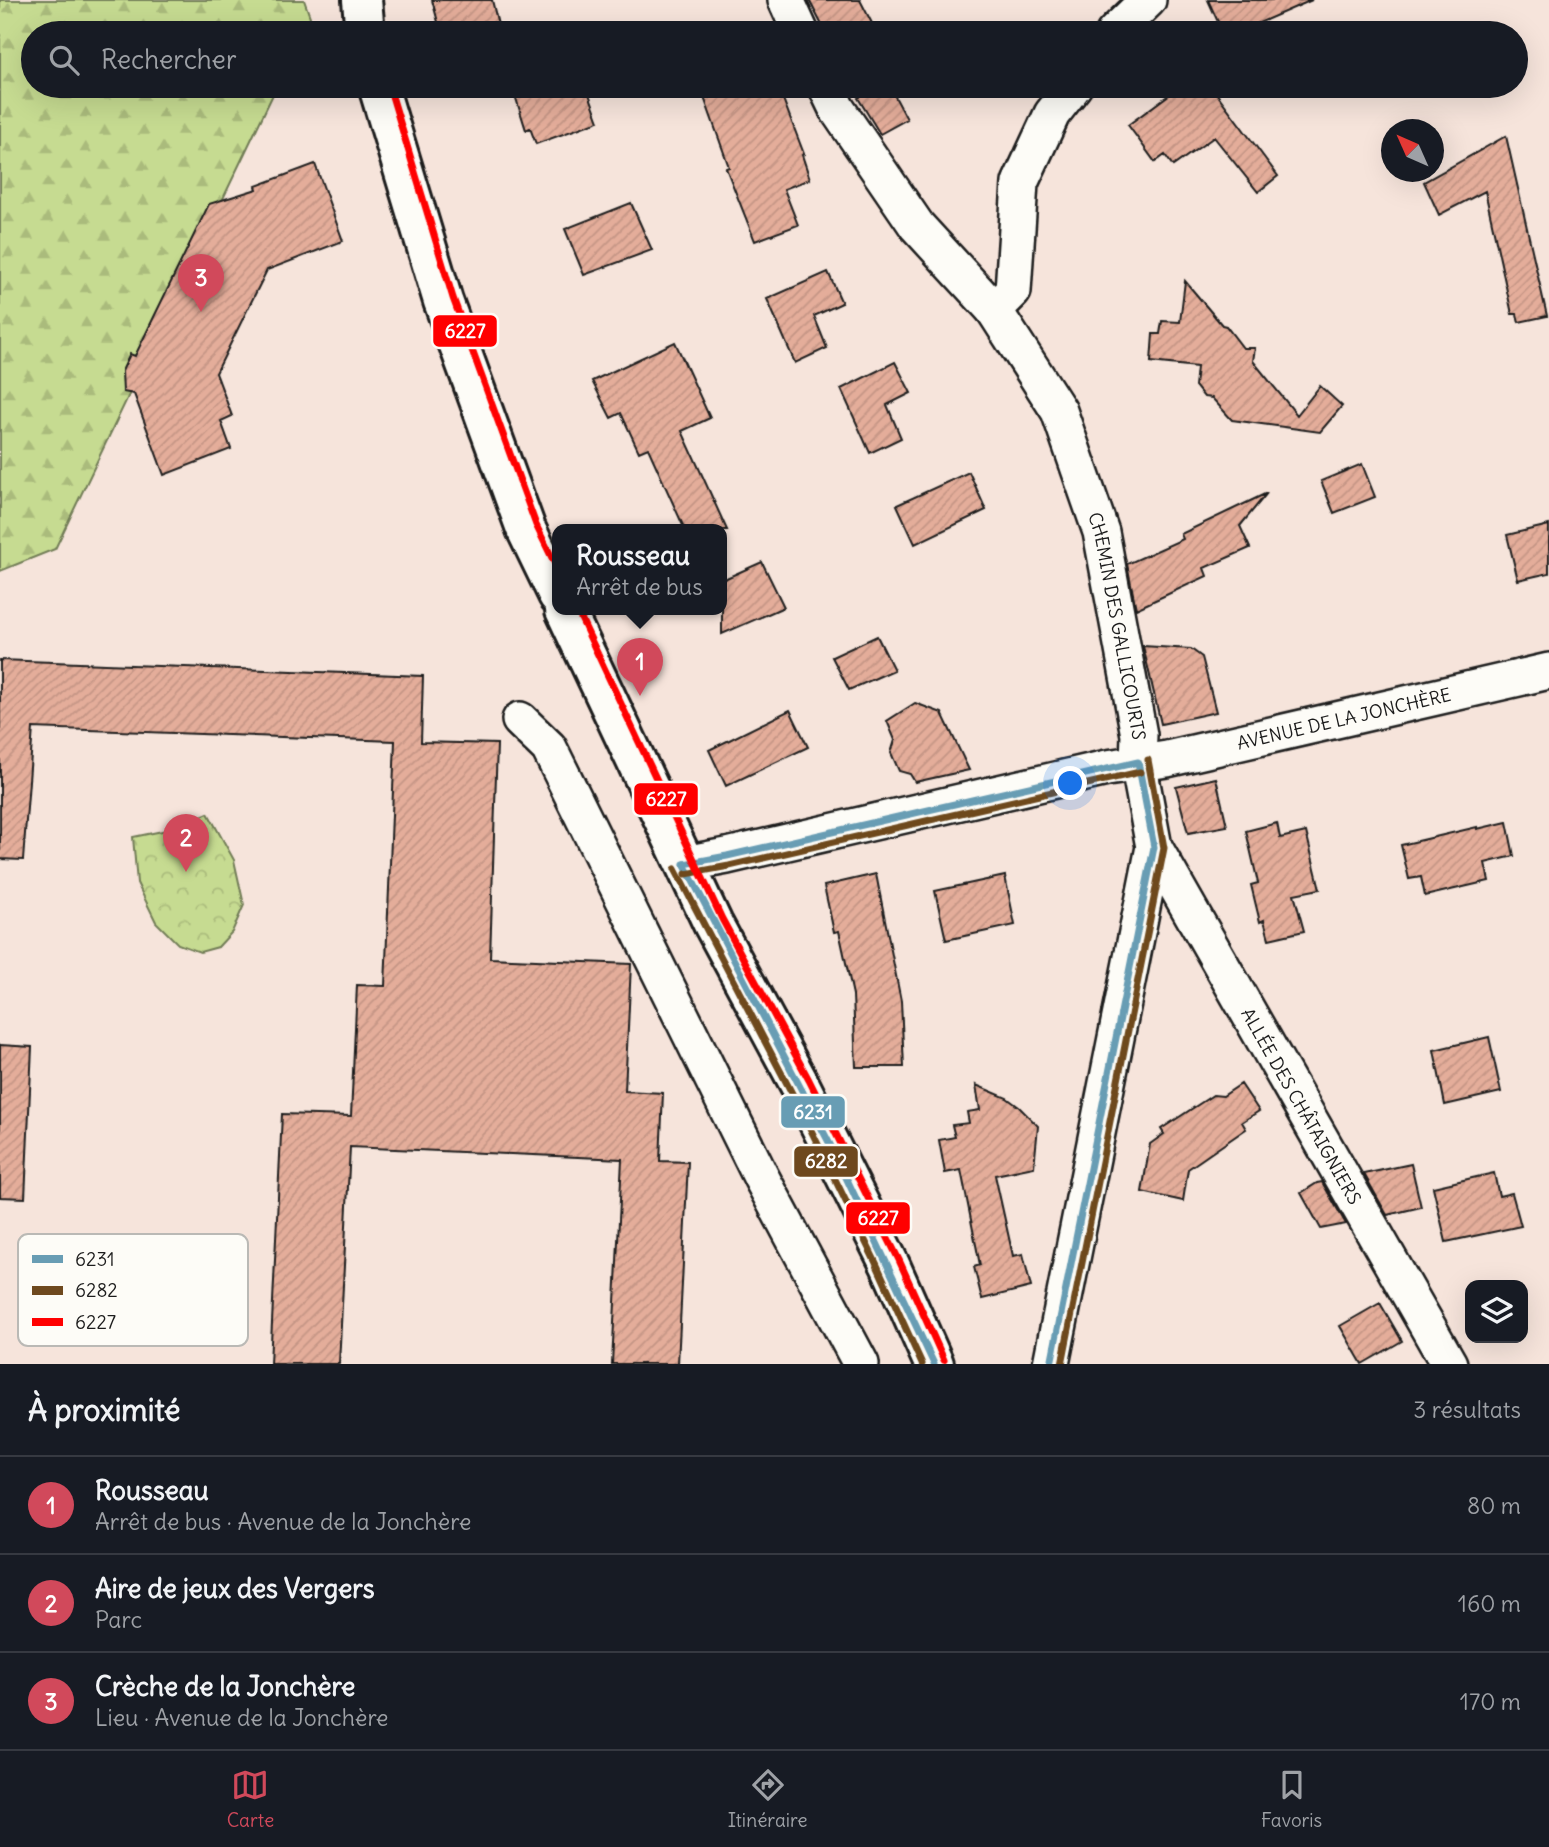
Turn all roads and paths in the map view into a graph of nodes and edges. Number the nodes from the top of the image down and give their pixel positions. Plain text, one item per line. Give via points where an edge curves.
1 (362, 0) edge
2 (786, 0) edge
3 (1148, 0) edge
4 (364, 21) edge
5 (796, 21) edge
6 (1126, 21) edge
7 (382, 98) edge
8 (832, 98) edge
9 (1065, 98) edge
10 (994, 310) junction
11 (552, 582) edge
12 (567, 615) edge
13 (1549, 671) edge
14 (520, 720) dead end
15 (1138, 762) junction
16 (1154, 847) junction
17 (684, 864) junction
18 (861, 1364) edge
19 (934, 1364) edge
20 (1051, 1364) edge
21 (1449, 1364) edge

1 - 4 street
2 - 5 street
3 - 6 street
7 - 11 street via 443,301 526,528
8 - 10 street, CHEMIN DES GALLICOURTS via 917,226
9 - 10 street via 1052,114 1020,183 1013,291
10 - 15 street, CHEMIN DES GALLICOURTS via 1059,411 1101,532 1139,735
12 - 17 street
13 - 15 street, AVENUE DE LA JONCHÈRE
14 - 18 street via 549,748 761,1177
15 - 16 street, CHEMIN DES GALLICOURTS
15 - 17 street, AVENUE DE LA JONCHÈRE
16 - 20 street, CHEMIN DES GALLICOURTS
16 - 21 street, ALLÉE DES CHÂTAIGNIERS
17 - 19 street via 890,1265

